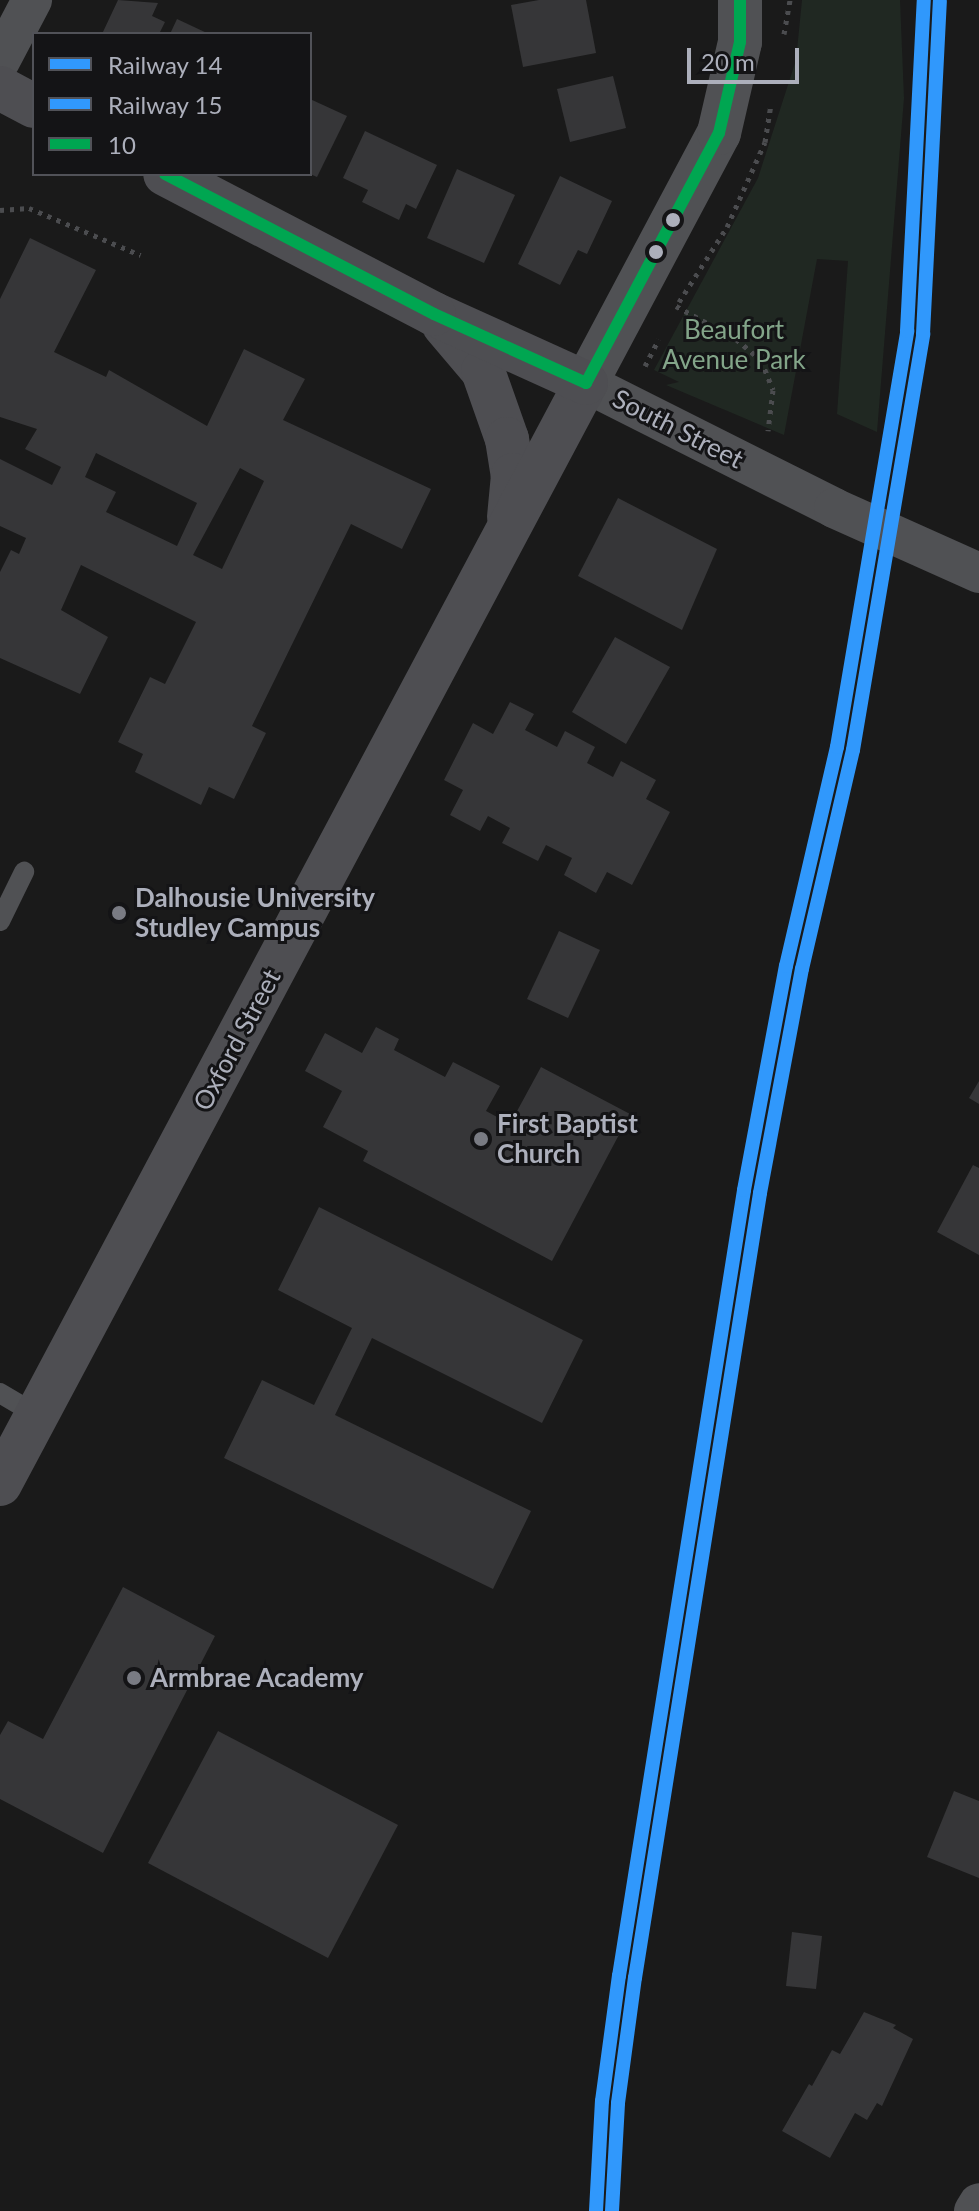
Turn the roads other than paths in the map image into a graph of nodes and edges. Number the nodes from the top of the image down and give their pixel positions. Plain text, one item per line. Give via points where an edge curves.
1 (32, 0) edge
2 (740, 0) edge
3 (0, 61) edge
4 (0, 88) edge
5 (32, 105) edge
6 (169, 176) edge
7 (434, 314) junction
8 (586, 383) junction
9 (507, 531) junction
10 (979, 573) edge
11 (24, 872) dead end
12 (0, 921) edge
13 (0, 1393) edge
14 (37, 1415) junction
15 (0, 1484) edge
16 (979, 2203) edge
17 (974, 2211) edge

1 - 3 street
2 - 8 street via 740,42 719,133
4 - 5 main road
6 - 7 main road, South Street
7 - 8 main road, South Street
7 - 9 main road via 483,371 507,439 513,475
8 - 9 main road, Oxford Street
8 - 10 street, South Street via 834,508
9 - 14 main road, Oxford Street
11 - 12 lane
13 - 14 lane
14 - 15 main road, Oxford Street
16 - 17 street

